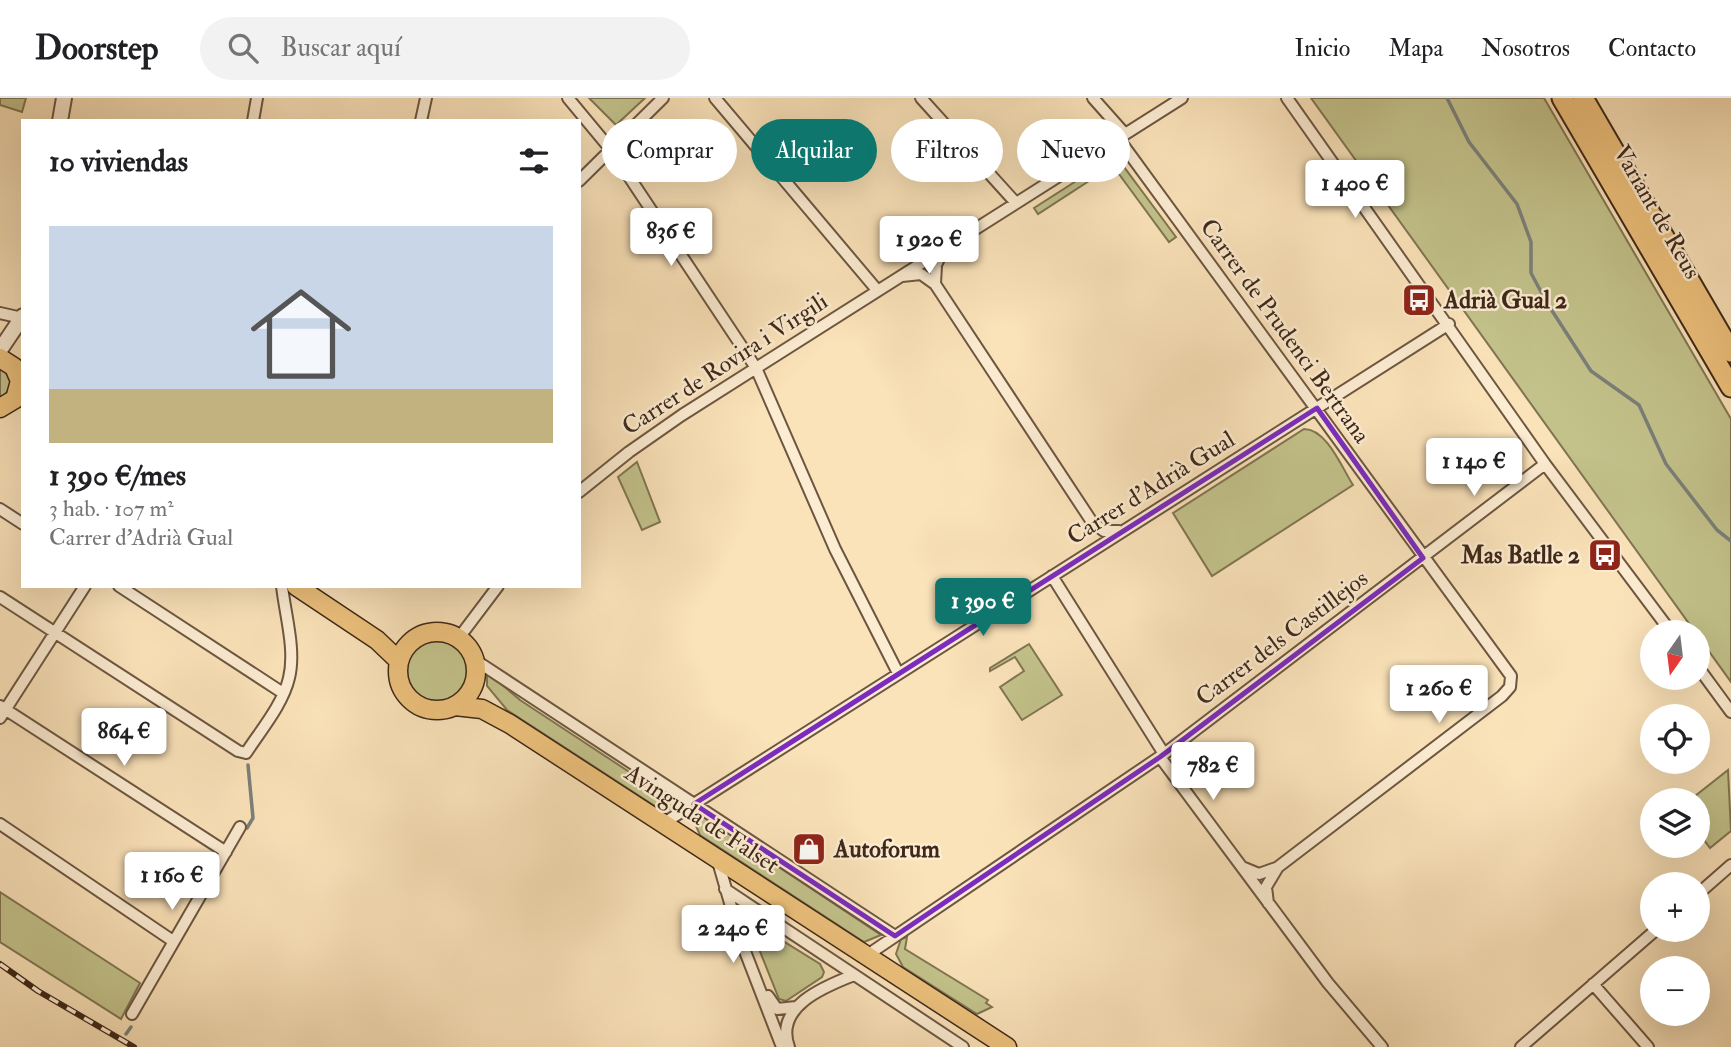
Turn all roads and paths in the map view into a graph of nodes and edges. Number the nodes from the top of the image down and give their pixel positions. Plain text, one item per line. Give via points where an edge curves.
1 (64, 98) edge
2 (73, 98) edge
3 (257, 98) edge
4 (426, 98) edge
5 (568, 98) edge
6 (663, 98) edge
7 (715, 98) edge
8 (921, 98) edge
9 (1093, 98) edge
10 (1182, 98) edge
11 (1287, 98) edge
12 (1562, 98) edge
13 (1583, 98) edge
14 (60, 119) edge
15 (69, 119) edge
16 (253, 119) edge
17 (421, 119) edge
18 (642, 119) edge
19 (1108, 119) edge
20 (1130, 130) edge
21 (602, 138) edge
22 (1130, 148) edge
23 (602, 159) edge
24 (581, 179) edge
25 (633, 182) edge
26 (1047, 182) edge
27 (1015, 202) junction
28 (946, 247) junction
29 (895, 279) junction
30 (935, 284) junction
31 (877, 290) junction
32 (0, 313) edge
33 (21, 317) edge
34 (21, 318) edge
35 (1449, 324) junction
36 (0, 350) edge
37 (1731, 352) edge
38 (0, 358) edge
39 (756, 368) junction
40 (21, 382) edge
41 (1731, 387) edge
42 (10, 408) edge
43 (1317, 408) junction
44 (1545, 464) junction
45 (581, 490) edge
46 (0, 509) edge
47 (1092, 522) junction
48 (21, 523) edge
49 (1122, 531) junction
50 (1089, 552) junction
51 (1423, 558) junction
52 (1052, 576) junction
53 (84, 588) edge
54 (122, 588) edge
55 (282, 588) edge
56 (299, 588) edge
57 (317, 588) edge
58 (496, 588) edge
59 (0, 597) edge
60 (1662, 620) edge
61 (54, 631) junction
62 (458, 639) junction
63 (403, 653) junction
64 (475, 660) junction
65 (898, 673) junction
66 (476, 679) junction
67 (1710, 683) edge
68 (283, 693) junction
69 (455, 706) junction
70 (2, 711) edge
71 (1731, 712) edge
72 (510, 724) junction
73 (1162, 756) junction
74 (694, 804) junction
75 (664, 823) junction
76 (0, 824) edge
77 (240, 827) dead end
78 (226, 852) junction
79 (717, 858) junction
80 (1731, 864) edge
81 (1241, 866) junction
82 (1278, 867) junction
83 (1710, 883) edge
84 (725, 889) junction
85 (1268, 903) junction
86 (895, 936) junction
87 (173, 941) junction
88 (1642, 942) edge
89 (866, 956) junction
90 (854, 975) junction
91 (1593, 984) junction
92 (796, 1007) junction
93 (132, 1014) dead end
94 (782, 1047) edge
95 (789, 1047) edge
96 (963, 1047) edge
97 (1007, 1047) edge
98 (1382, 1047) edge
99 (1521, 1047) edge
100 (1648, 1047) edge

1 - 14 street
2 - 15 street
3 - 16 street
4 - 17 street
5 - 21 street
6 - 18 street
7 - 31 street
8 - 27 street
9 - 19 street, Carrer de Prudenci Bertrana
10 - 20 street, Carrer de Rovira i Virgili
11 - 35 street
12 - 41 highway, Variant de Reus
13 - 37 highway, Variant de Reus
22 - 43 street, Carrer de Prudenci Bertrana
23 - 24 street
25 - 39 street
26 - 27 street, Carrer de Rovira i Virgili
27 - 28 street, Carrer de Rovira i Virgili
28 - 29 street, Carrer de Rovira i Virgili
28 - 30 street via 936,265
29 - 30 street via 920,274
29 - 31 street, Carrer de Rovira i Virgili
30 - 47 street
31 - 39 street, Carrer de Rovira i Virgili
32 - 33 street
34 - 36 street
35 - 43 street, Carrer d'Adrià Gual
35 - 44 street
38 - 40 main road via 14,367
39 - 45 street, Carrer de Rovira i Virgili via 629,452
39 - 65 street via 835,549
40 - 42 main road
43 - 49 street, Carrer d'Adrià Gual
43 - 51 street, Carrer de Prudenci Bertrana
44 - 51 street, Carrer dels Castillejos
44 - 60 street
46 - 48 street
47 - 49 street via 1104,531
47 - 50 street
49 - 50 street, Carrer d'Adrià Gual
50 - 52 street, Carrer d'Adrià Gual
51 - 73 street, Carrer dels Castillejos
51 - 82 street, Carrer de Prudenci Bertrana via 1509,670 1510,687
52 - 65 street, Carrer d'Adrià Gual
52 - 73 street
53 - 61 street
54 - 68 street
55 - 68 street via 290,662
56 - 63 main road
57 - 63 main road
58 - 62 street
59 - 61 street
61 - 68 street via 238,751 246,753
61 - 70 street
62 - 63 main road via 448,633 421,635
62 - 64 main road
63 - 69 main road via 400,685 407,697 431,710
64 - 66 main road
64 - 74 street, Avinguda de Falset
65 - 74 street, Carrer d'Adrià Gual
66 - 69 main road
66 - 72 main road, Avinguda de Falset
67 - 71 street
69 - 72 main road, Avinguda de Falset via 481,709
70 - 78 street
72 - 75 main road, Avinguda de Falset
73 - 81 street
73 - 86 street, Carrer dels Castillejos
74 - 75 street, Carrer d'Adrià Gual
74 - 86 street, Avinguda de Falset
75 - 79 main road, Avinguda de Falset
76 - 87 street
77 - 78 street
78 - 87 street
79 - 84 street
79 - 89 main road, Avinguda de Falset
80 - 83 street
81 - 82 street via 1259,874
81 - 85 street
82 - 85 street via 1266,887
84 - 90 street, Avinguda de Falset
84 - 92 street via 771,1003 781,1010
84 - 94 street via 740,941
85 - 98 street
86 - 89 street, Carrer dels Castillejos
87 - 93 street
88 - 91 street
89 - 97 main road, Avinguda de Falset
90 - 92 street
90 - 96 street, Avinguda de Falset
91 - 99 street
91 - 100 street
92 - 95 street via 785,1027

